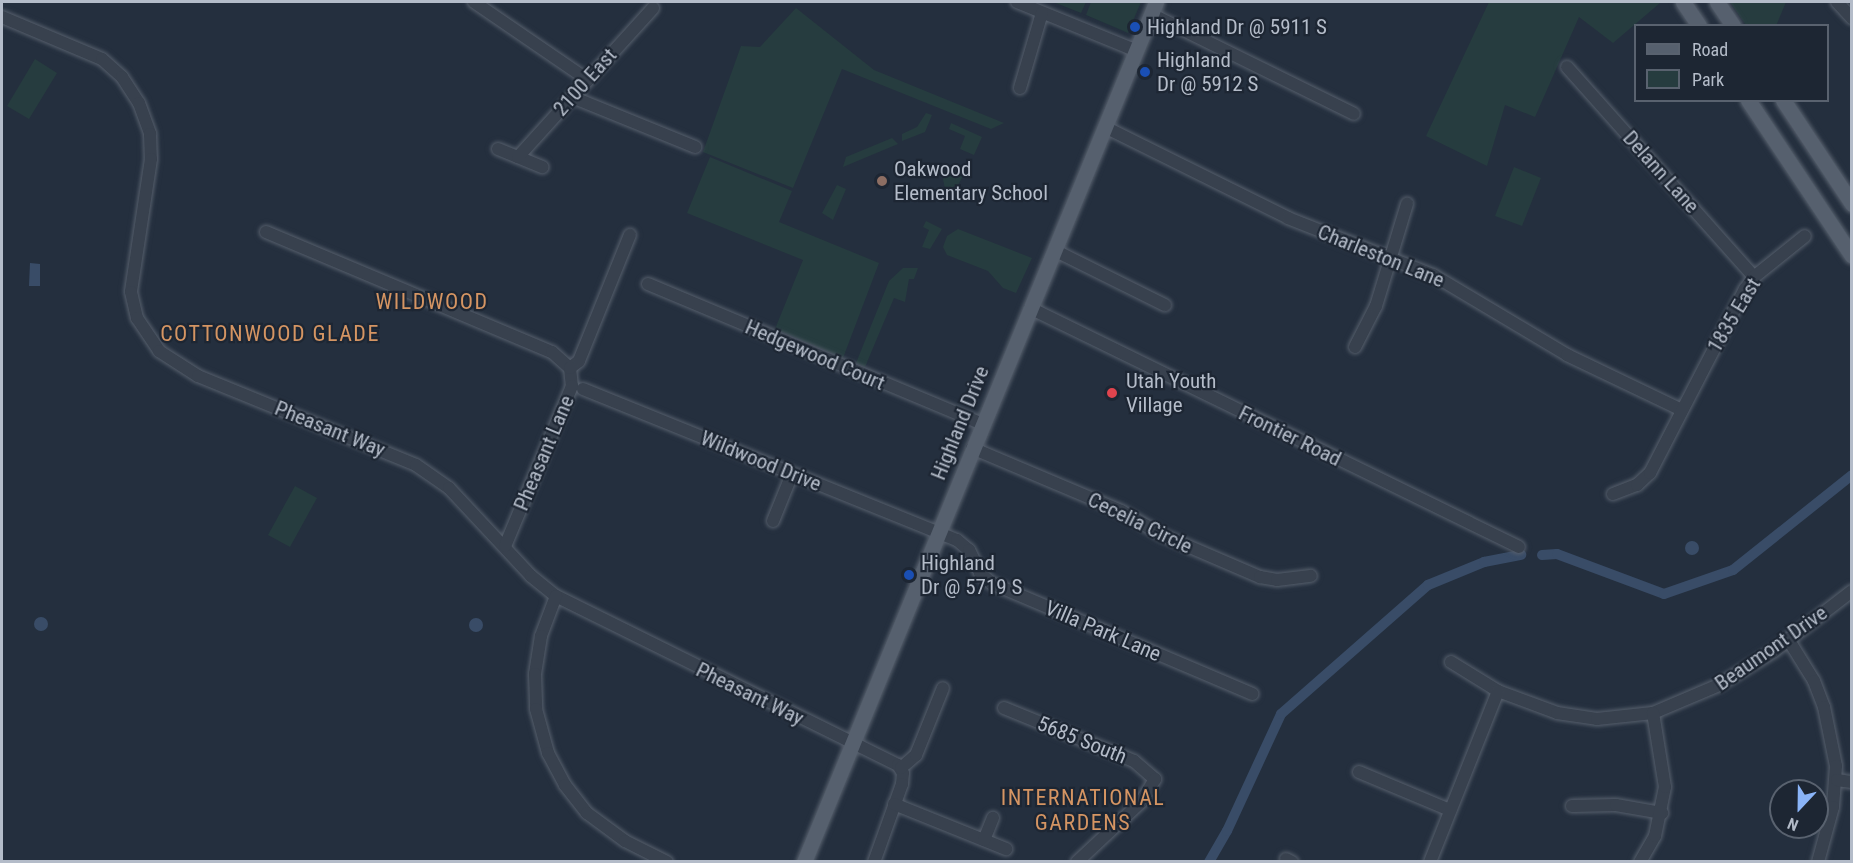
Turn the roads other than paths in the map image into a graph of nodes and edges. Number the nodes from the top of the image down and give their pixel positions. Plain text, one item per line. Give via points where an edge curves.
1 (474, 2) edge
2 (1017, 2) edge
3 (1683, 2) edge
4 (1717, 2) edge
5 (1837, 2) edge
6 (653, 8) dead end
7 (1154, 8) edge
8 (1042, 13) junction
9 (2, 17) edge
10 (1851, 18) edge
11 (1697, 24) edge
12 (1731, 24) edge
13 (1137, 51) junction
14 (1567, 67) dead end
15 (588, 80) junction
16 (1020, 88) dead end
17 (572, 97) junction
18 (1749, 102) edge
19 (1784, 102) edge
20 (1354, 114) dead end
21 (1107, 128) junction
22 (695, 147) dead end
23 (498, 148) dead end
24 (518, 157) junction
25 (542, 167) dead end
26 (1407, 204) dead end
27 (1851, 204) edge
28 (266, 232) dead end
29 (630, 235) dead end
30 (1805, 236) dead end
31 (1054, 250) junction
32 (1851, 256) edge
33 (1391, 259) junction
34 (1754, 277) junction
35 (648, 284) dead end
36 (1165, 305) dead end
37 (1030, 308) junction
38 (1355, 347) dead end
39 (570, 368) junction
40 (583, 389) dead end
41 (1682, 410) junction
42 (982, 424) junction
43 (972, 448) junction
44 (792, 474) junction
45 (1613, 494) dead end
46 (773, 521) dead end
47 (939, 534) junction
48 (505, 546) junction
49 (1519, 547) dead end
50 (1311, 576) dead end
51 (1851, 591) edge
52 (556, 596) junction
53 (1788, 639) junction
54 (1451, 662) dead end
55 (944, 688) dead end
56 (1498, 691) junction
57 (1252, 694) dead end
58 (1004, 708) dead end
59 (1653, 713) junction
60 (850, 743) junction
61 (901, 768) junction
62 (1359, 772) dead end
63 (1837, 780) junction
64 (1851, 782) edge
65 (894, 804) junction
66 (1572, 806) dead end
67 (1450, 810) junction
68 (1662, 813) junction
69 (993, 818) dead end
70 (984, 840) junction
71 (1006, 849) dead end
72 (667, 861) edge
73 (804, 861) edge
74 (874, 861) edge
75 (1077, 861) edge
76 (1430, 861) edge
77 (1640, 861) edge
78 (1818, 861) edge

1 - 15 street
2 - 8 street
3 - 11 main road
4 - 12 main road
5 - 10 street
6 - 15 street, 2100 East
7 - 13 main road, Highland Drive
7 - 20 street
8 - 13 street
8 - 16 street
9 - 48 street, Pheasant Way via 102,59 122,77 139,103 150,134 151,159 131,292 141,327 159,351 198,376 416,465 449,488
13 - 21 main road, Highland Drive
14 - 34 street, Delann Lane
15 - 17 street, 2100 East
17 - 22 street
17 - 24 street, 2100 East
18 - 32 main road
19 - 27 main road
21 - 31 main road, Highland Drive
21 - 33 street, Charleston Lane via 1288,218
23 - 24 street
24 - 25 street
26 - 33 street
28 - 39 street, Pheasant Lane via 552,352
29 - 39 street via 579,361
30 - 34 street, 1835 East
31 - 36 street
31 - 37 main road, Highland Drive
33 - 38 street via 1372,316
33 - 41 street, Charleston Lane via 1444,280 1567,355
34 - 41 street, 1835 East
35 - 42 street, Hedgewood Court
37 - 42 main road, Highland Drive
37 - 49 street, Frontier Road
39 - 48 street, Pheasant Lane via 572,386
40 - 44 street, Wildwood Drive
41 - 45 street, 1835 East via 1650,473 1633,488
42 - 43 main road, Highland Drive
43 - 47 main road, Highland Drive
43 - 50 street, Cecelia Circle via 1121,511 1162,535 1260,577 1277,580
44 - 46 street
44 - 47 street, Wildwood Drive
47 - 57 street, Villa Park Lane via 966,546 980,573 991,583
47 - 60 main road, Highland Drive
48 - 52 street, Pheasant Way via 531,576
51 - 53 street, Beaumont Drive
52 - 60 street, Pheasant Way
52 - 72 street via 542,636 535,674 536,709 548,753 565,785 587,813 625,841
53 - 59 street, Beaumont Drive via 1719,685
53 - 63 street via 1814,681 1824,707
54 - 56 street, Beaumont Drive
55 - 61 street via 916,755
56 - 59 street, Beaumont Drive via 1532,706 1576,717
56 - 67 street
58 - 75 street, 5685 South via 1134,761 1155,779 1141,802
59 - 68 street via 1664,764
60 - 61 street, Pheasant Way
60 - 73 main road, Highland Drive
61 - 65 street via 903,782
62 - 67 street
63 - 64 street
63 - 78 street via 1828,832
65 - 70 street
65 - 74 street
66 - 68 street via 1616,805
67 - 76 street
68 - 77 street via 1655,836
69 - 70 street
70 - 71 street

